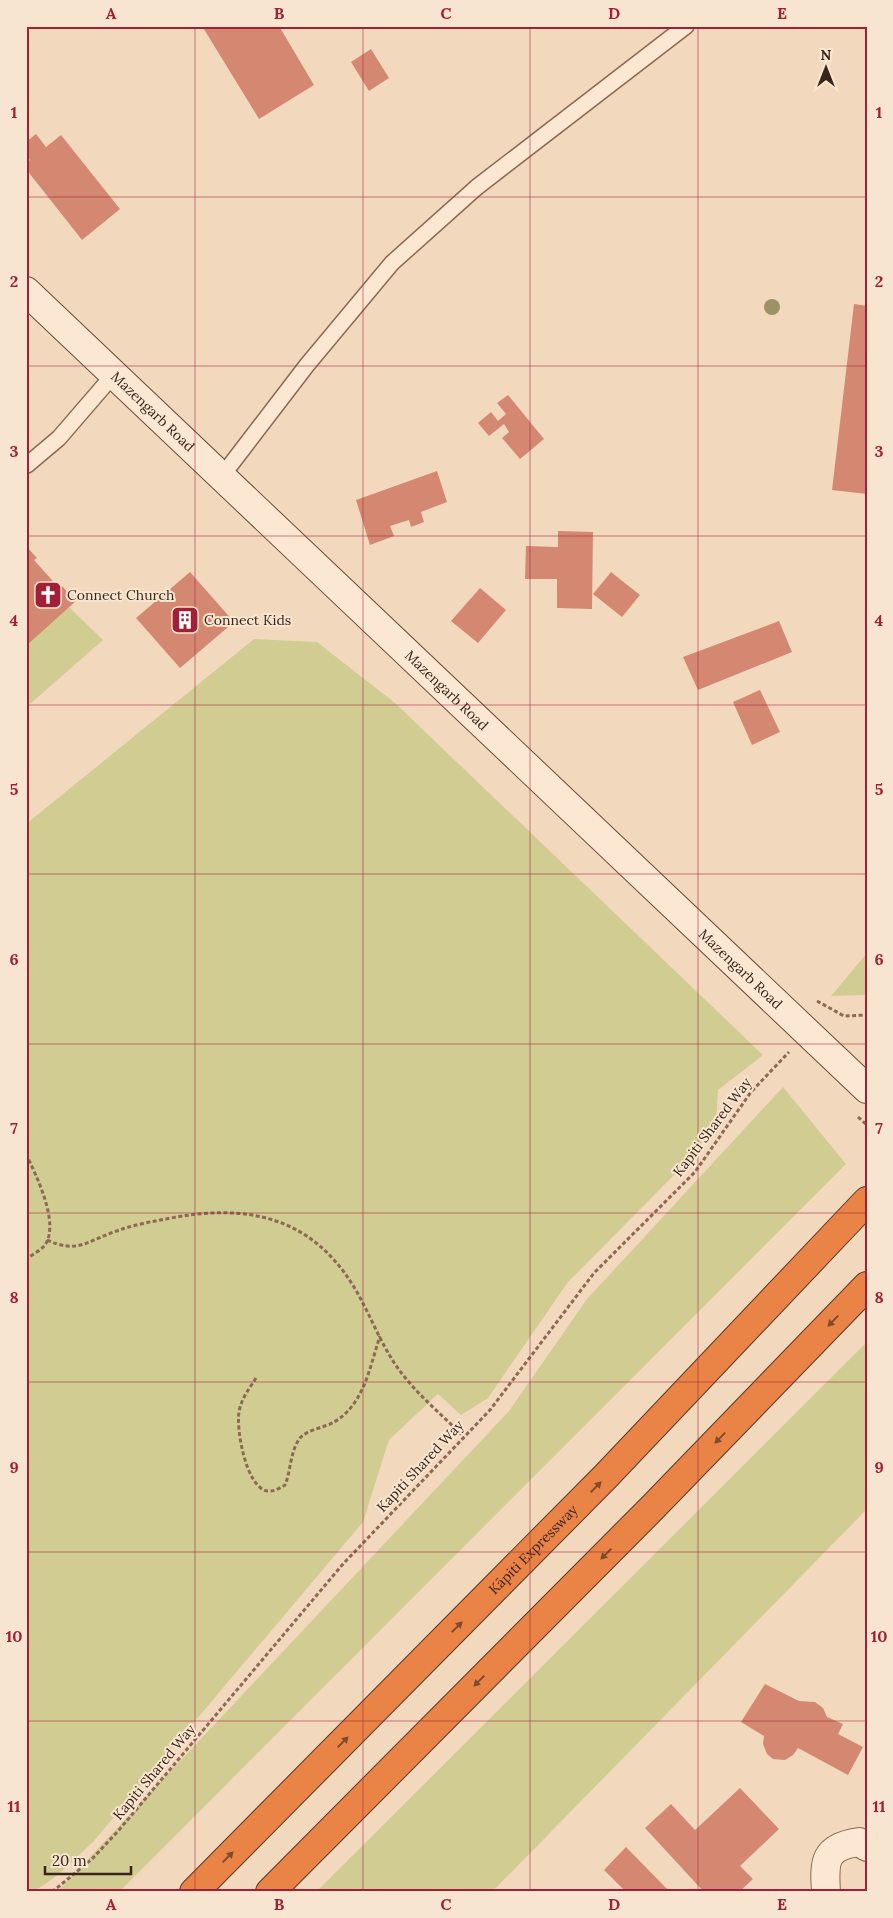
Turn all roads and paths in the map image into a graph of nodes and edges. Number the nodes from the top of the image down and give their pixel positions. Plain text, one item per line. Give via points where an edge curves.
1 (686, 26) edge
2 (26, 290) edge
3 (115, 373) junction
4 (26, 465) edge
5 (222, 476) junction
6 (814, 1001) dead end
7 (867, 1015) edge
8 (794, 1048) dead end
9 (867, 1089) edge
10 (26, 1154) edge
11 (867, 1201) edge
12 (47, 1240) junction
13 (26, 1259) edge
14 (867, 1286) edge
15 (380, 1336) junction
16 (256, 1378) dead end
17 (463, 1436) junction
18 (867, 1847) edge
19 (52, 1892) edge
20 (194, 1892) edge
21 (270, 1892) edge
22 (826, 1892) edge

1 - 5 lane via 477,186 392,263 307,365
2 - 3 main road, Mazengarb Road
3 - 4 lane via 59,438
3 - 5 main road, Mazengarb Road
5 - 9 main road, Mazengarb Road
6 - 7 path via 820,1001 844,1016
8 - 17 path, Kapiti Shared Way via 751,1092 695,1172 594,1273 490,1410
10 - 12 path via 40,1183 49,1216
20 -> 11 highway, Kāpiti Expressway via 606,1476
12 - 13 path
12 - 15 path via 60,1246 86,1245 111,1233 187,1214 252,1214 288,1224 318,1242 336,1259
14 -> 21 highway via 646,1514
15 - 16 path via 361,1392 352,1407 333,1423 301,1436 295,1445 285,1486 276,1490 266,1491 256,1484 237,1429 239,1411
15 - 17 path via 394,1364
17 - 19 path, Kapiti Shared Way via 343,1564 119,1830
18 - 22 main road via 859,1842 842,1845 831,1852 824,1866

